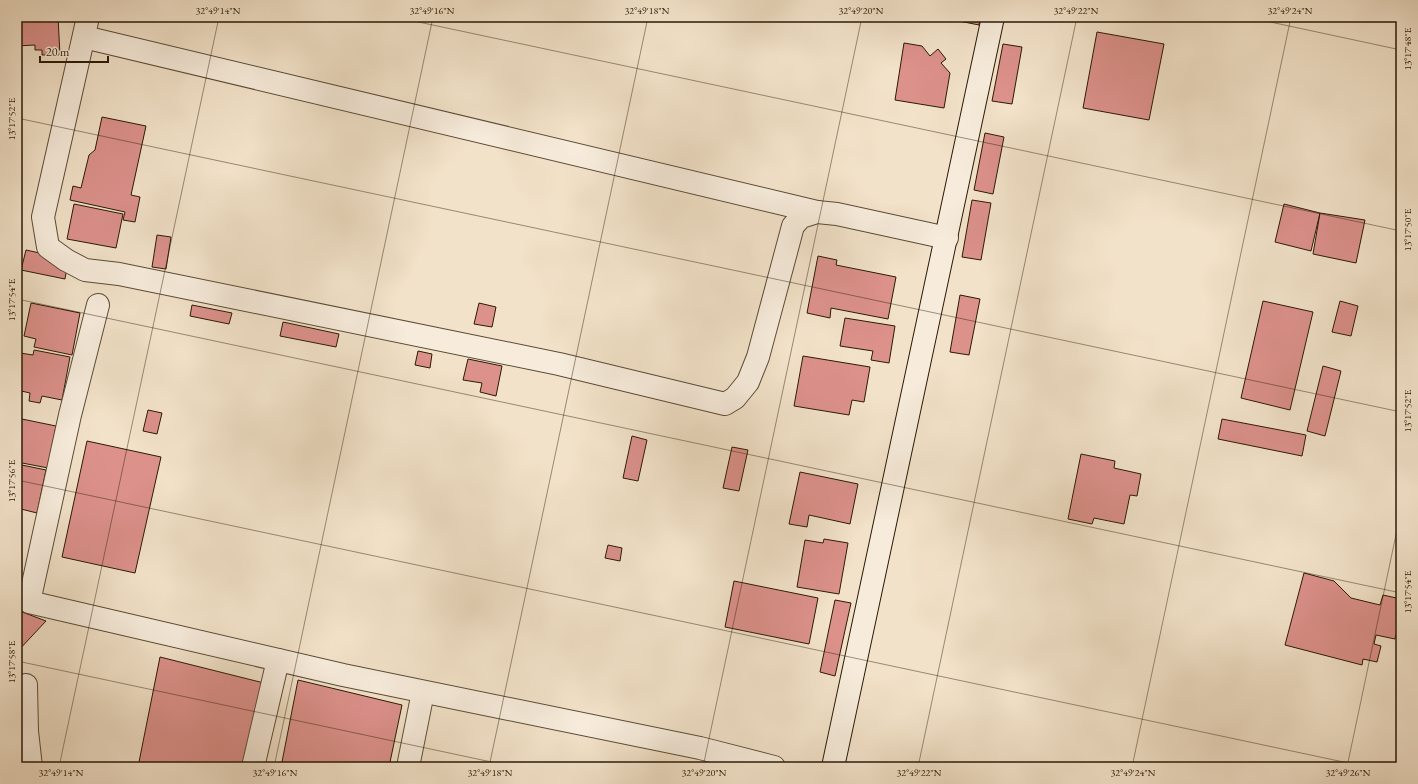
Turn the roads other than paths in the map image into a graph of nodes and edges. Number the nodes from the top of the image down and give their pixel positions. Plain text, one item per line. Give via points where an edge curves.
1 (993, 17) edge
2 (86, 27) edge
3 (817, 212) junction
4 (947, 238) junction
5 (98, 305) dead end
6 (278, 660) junction
7 (26, 685) dead end
8 (423, 692) junction
9 (734, 762) edge
10 (31, 767) edge
11 (253, 767) edge
12 (408, 767) edge
13 (774, 767) edge
14 (833, 767) edge

1 - 4 street
2 - 3 street
2 - 3 street via 43,217 48,247 85,270 119,274 559,364 724,404 735,398 748,382 758,357 793,226 801,217
3 - 4 street
4 - 14 street
5 - 6 street via 70,415 29,602
6 - 8 street
6 - 11 street
7 - 10 street
8 - 9 street via 700,748
8 - 12 street
9 - 13 street

